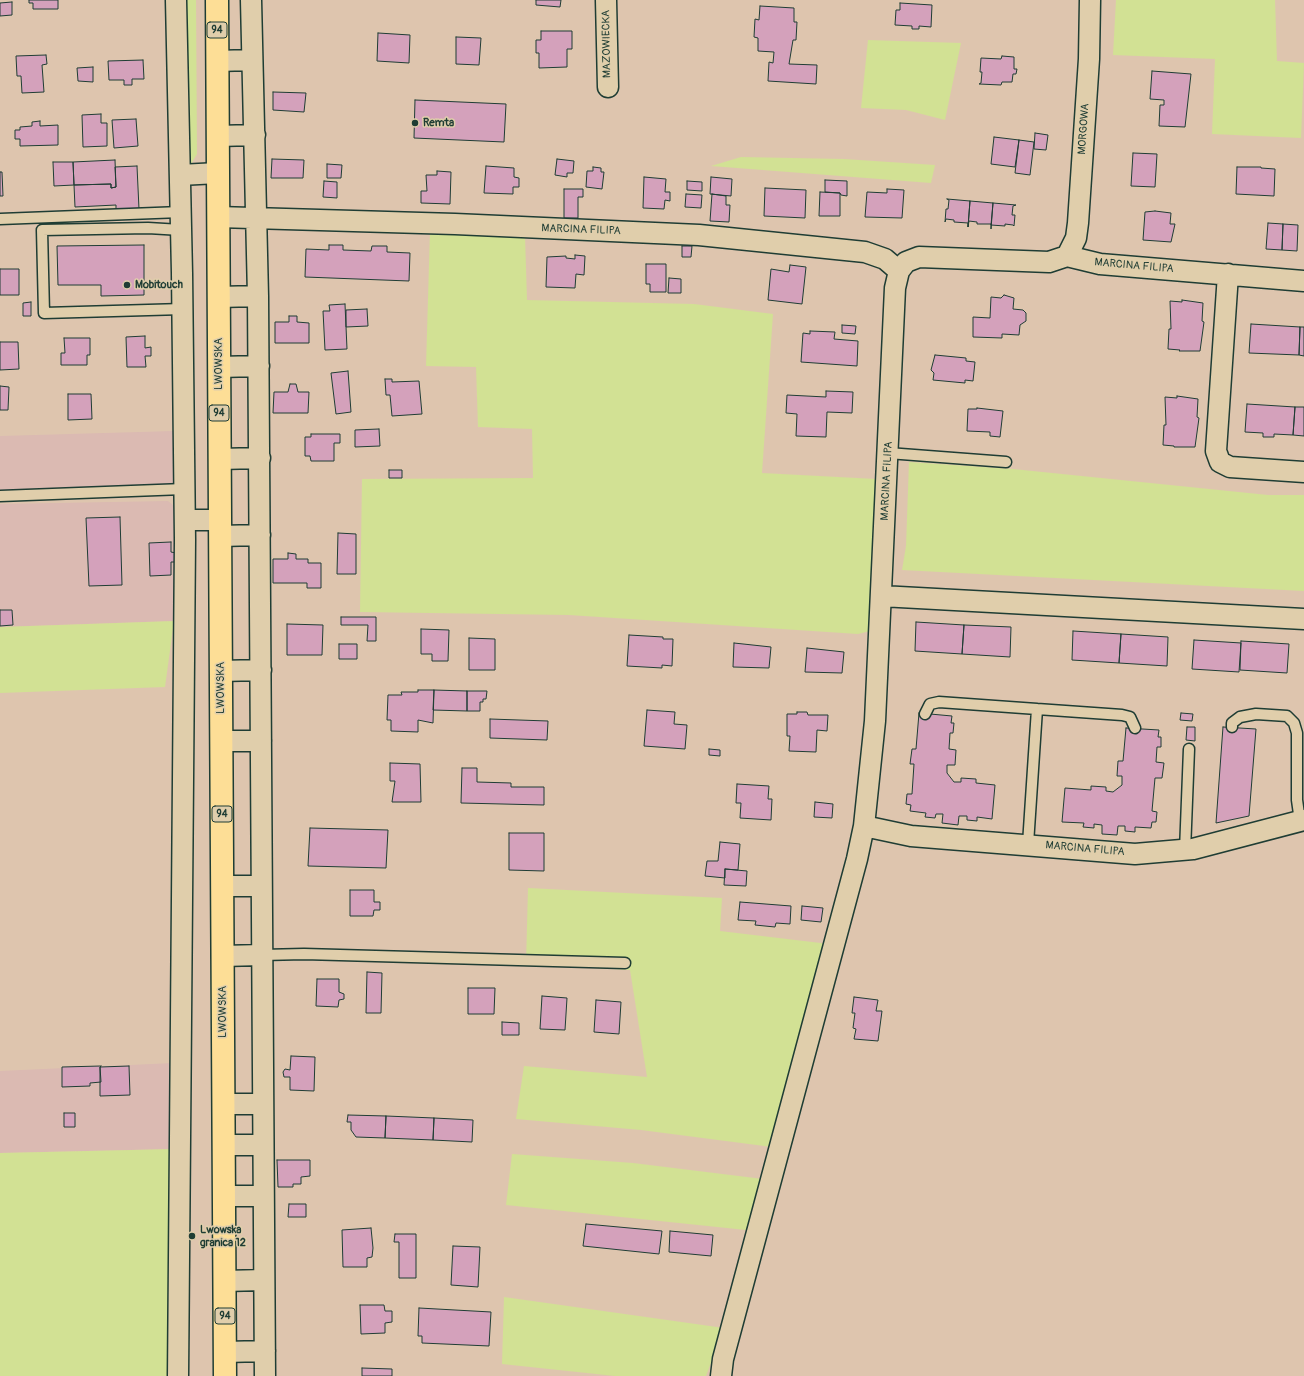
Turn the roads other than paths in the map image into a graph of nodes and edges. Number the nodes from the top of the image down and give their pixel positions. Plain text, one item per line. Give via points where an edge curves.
1 (176, 0) edge
2 (217, 0) edge
3 (251, 0) edge
4 (606, 0) edge
5 (1090, 0) edge
6 (252, 60) junction
7 (217, 61) junction
8 (608, 88) dead end
9 (255, 135) junction
10 (218, 136) junction
11 (218, 173) junction
12 (180, 174) junction
13 (218, 217) junction
14 (257, 218) junction
15 (0, 219) edge
16 (181, 221) junction
17 (1067, 256) junction
18 (899, 271) junction
19 (1228, 274) junction
20 (1304, 281) edge
21 (258, 296) junction
22 (219, 297) junction
23 (183, 309) junction
24 (259, 366) junction
25 (219, 367) junction
26 (888, 453) junction
27 (260, 458) junction
28 (220, 459) junction
29 (1006, 462) dead end
30 (1304, 472) edge
31 (184, 489) junction
32 (0, 496) edge
33 (185, 520) junction
34 (220, 528) junction
35 (260, 535) junction
36 (881, 596) junction
37 (1304, 619) edge
38 (261, 670) junction
39 (221, 671) junction
40 (1037, 709) junction
41 (925, 714) dead end
42 (1232, 727) dead end
43 (1135, 728) dead end
44 (261, 741) junction
45 (222, 742) junction
46 (1189, 749) dead end
47 (1302, 821) edge
48 (864, 826) junction
49 (1028, 844) junction
50 (1185, 851) junction
51 (222, 886) junction
52 (261, 886) junction
53 (262, 955) junction
54 (222, 956) junction
55 (625, 963) dead end
56 (223, 1104) junction
57 (263, 1104) junction
58 (224, 1145) junction
59 (263, 1145) junction
60 (224, 1196) junction
61 (263, 1196) junction
62 (264, 1280) junction
63 (224, 1281) junction
64 (265, 1351) junction
65 (225, 1352) junction
66 (178, 1376) edge
67 (225, 1376) edge
68 (265, 1376) edge
69 (721, 1376) edge

1 - 12 street
2 - 7 main road, LWOWSKA / 94
3 - 6 street
4 - 8 street, MAZOWIECKA
5 - 17 street, MORGOWA via 1088,77 1078,223 1076,238
6 - 7 street
6 - 9 street
7 - 10 main road, LWOWSKA / 94
9 - 10 street
9 - 14 street
10 - 11 main road, LWOWSKA / 94
11 - 12 street
11 - 13 main road, LWOWSKA / 94
12 - 16 street
13 - 14 street, MARCINA FILIPA
13 - 22 main road, LWOWSKA / 94
14 - 18 street, MARCINA FILIPA via 699,235 865,252 885,260
14 - 21 street
15 - 16 lane
16 - 23 street
16 - 23 lane via 148,228 42,230 44,313
17 - 18 street via 1049,262 919,257 906,262
17 - 19 street, MARCINA FILIPA via 1100,264
18 - 26 street, MARCINA FILIPA via 895,288
19 - 20 street, MARCINA FILIPA
19 - 30 street via 1216,451 1220,462 1230,468
21 - 22 street
21 - 24 street
22 - 25 main road, LWOWSKA / 94
23 - 31 street
24 - 25 street
24 - 27 street
25 - 28 main road, LWOWSKA / 94
26 - 29 lane
26 - 36 street, MARCINA FILIPA
27 - 28 street
27 - 35 street
28 - 34 main road, LWOWSKA / 94
31 - 32 lane
31 - 33 street
33 - 34 street
33 - 66 street
34 - 35 street
34 - 39 main road, LWOWSKA / 94
35 - 38 street
36 - 37 street
36 - 48 street, MARCINA FILIPA via 873,745
38 - 39 street
38 - 44 street
39 - 45 main road, LWOWSKA / 94
40 - 41 lane via 939,702 930,704
40 - 43 lane via 1122,715 1130,717
40 - 49 lane
42 - 47 lane via 1232,723 1240,717 1256,714 1287,716 1294,723 1297,733 1297,800
44 - 45 street
44 - 52 street
45 - 51 main road, LWOWSKA / 94
46 - 50 lane
47 - 50 street, MARCINA FILIPA
48 - 49 street, MARCINA FILIPA via 911,836
48 - 69 street, MARCINA FILIPA via 858,859 723,1359
49 - 50 street, MARCINA FILIPA via 1135,854
51 - 52 street
51 - 54 main road, LWOWSKA / 94
52 - 53 street
53 - 54 street
53 - 55 lane
53 - 57 street
54 - 56 main road, LWOWSKA / 94
56 - 57 street
56 - 58 main road, LWOWSKA / 94
57 - 59 street
58 - 59 street
58 - 60 main road, LWOWSKA / 94
59 - 61 street
60 - 61 street
60 - 63 main road, LWOWSKA / 94
61 - 62 street
62 - 63 street
62 - 64 street
63 - 65 main road, LWOWSKA / 94
64 - 65 street
64 - 68 street
65 - 67 main road, LWOWSKA / 94

